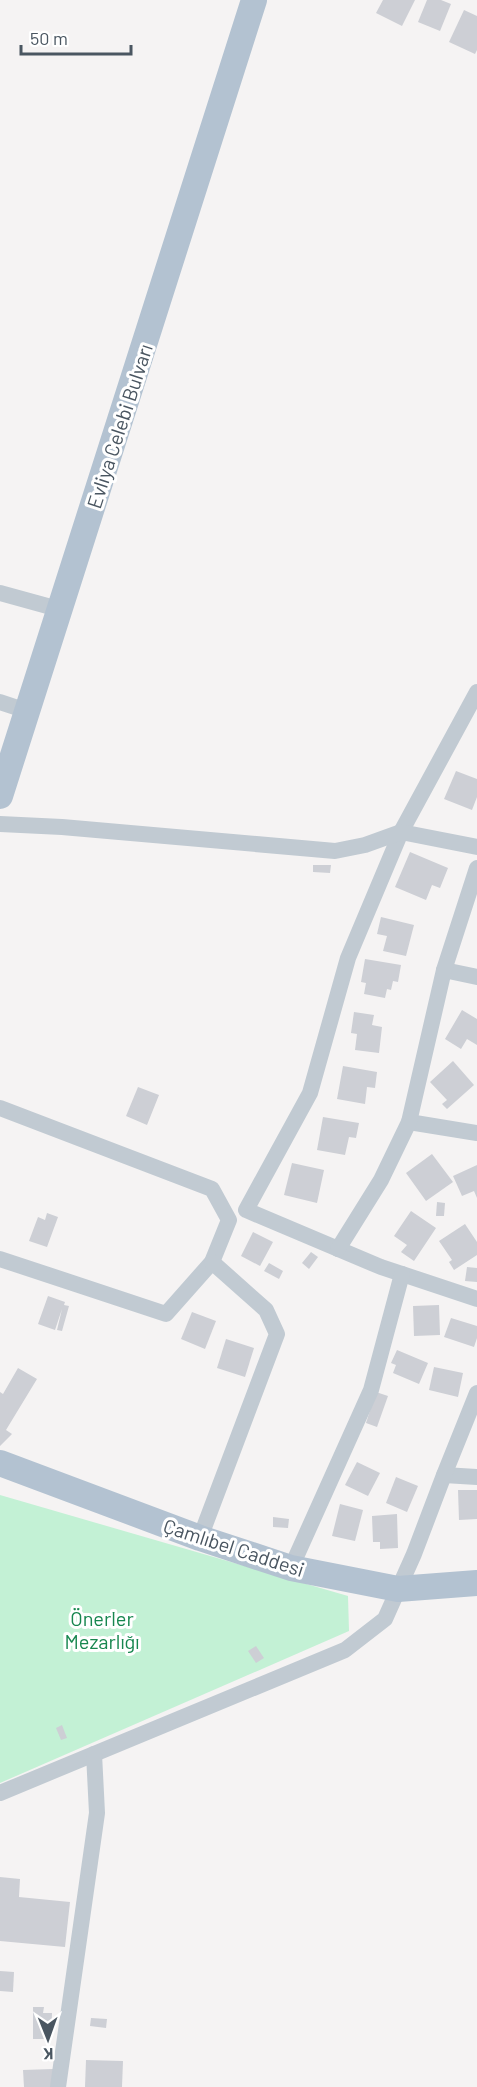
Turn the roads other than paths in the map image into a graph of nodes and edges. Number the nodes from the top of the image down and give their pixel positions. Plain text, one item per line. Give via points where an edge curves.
1 (235, 0) edge
2 (254, 0) edge
3 (237, 56) junction
4 (0, 593) edge
5 (51, 607) dead end
6 (477, 692) edge
7 (0, 702) edge
8 (27, 711) junction
9 (0, 796) edge
10 (0, 824) edge
11 (401, 832) junction
12 (477, 847) edge
13 (477, 868) edge
14 (444, 970) junction
15 (477, 977) edge
16 (0, 1108) edge
17 (409, 1122) junction
18 (477, 1133) edge
19 (338, 1249) junction
20 (0, 1259) edge
21 (213, 1262) junction
22 (402, 1274) junction
23 (477, 1299) edge
24 (477, 1393) edge
25 (0, 1463) edge
26 (444, 1475) junction
27 (477, 1477) edge
28 (200, 1538) junction
29 (291, 1568) junction
30 (477, 1583) edge
31 (398, 1589) junction
32 (94, 1754) junction
33 (0, 1793) edge
34 (58, 2087) edge

1 - 3 main road, Evliya Celebi Bulvarı
2 - 3 main road, Evliya Celebi Bulvarı
3 - 8 main road, Evliya Celebi Bulvarı
4 - 5 street
6 - 11 street
7 - 8 street
8 - 9 main road, Evliya Celebi Bulvarı
10 - 11 street via 335,851
11 - 12 street
11 - 19 street via 348,958 310,1093 246,1210
13 - 14 street
14 - 15 street
14 - 17 street
16 - 21 street via 212,1189 229,1220
17 - 18 street
17 - 19 street via 381,1180
19 - 22 street
20 - 21 street via 166,1314
21 - 28 street via 266,1310 277,1334
22 - 23 street
22 - 29 street via 371,1390
24 - 26 street
25 - 28 main road, Çamlıbel Caddesi
26 - 27 street
26 - 31 street
28 - 29 main road, Çamlıbel Caddesi
29 - 31 main road, Çamlıbel Caddesi
30 - 31 main road, Çamlıbel Caddesi
31 - 32 street via 385,1619 345,1650
32 - 33 street
32 - 34 street via 97,1813

